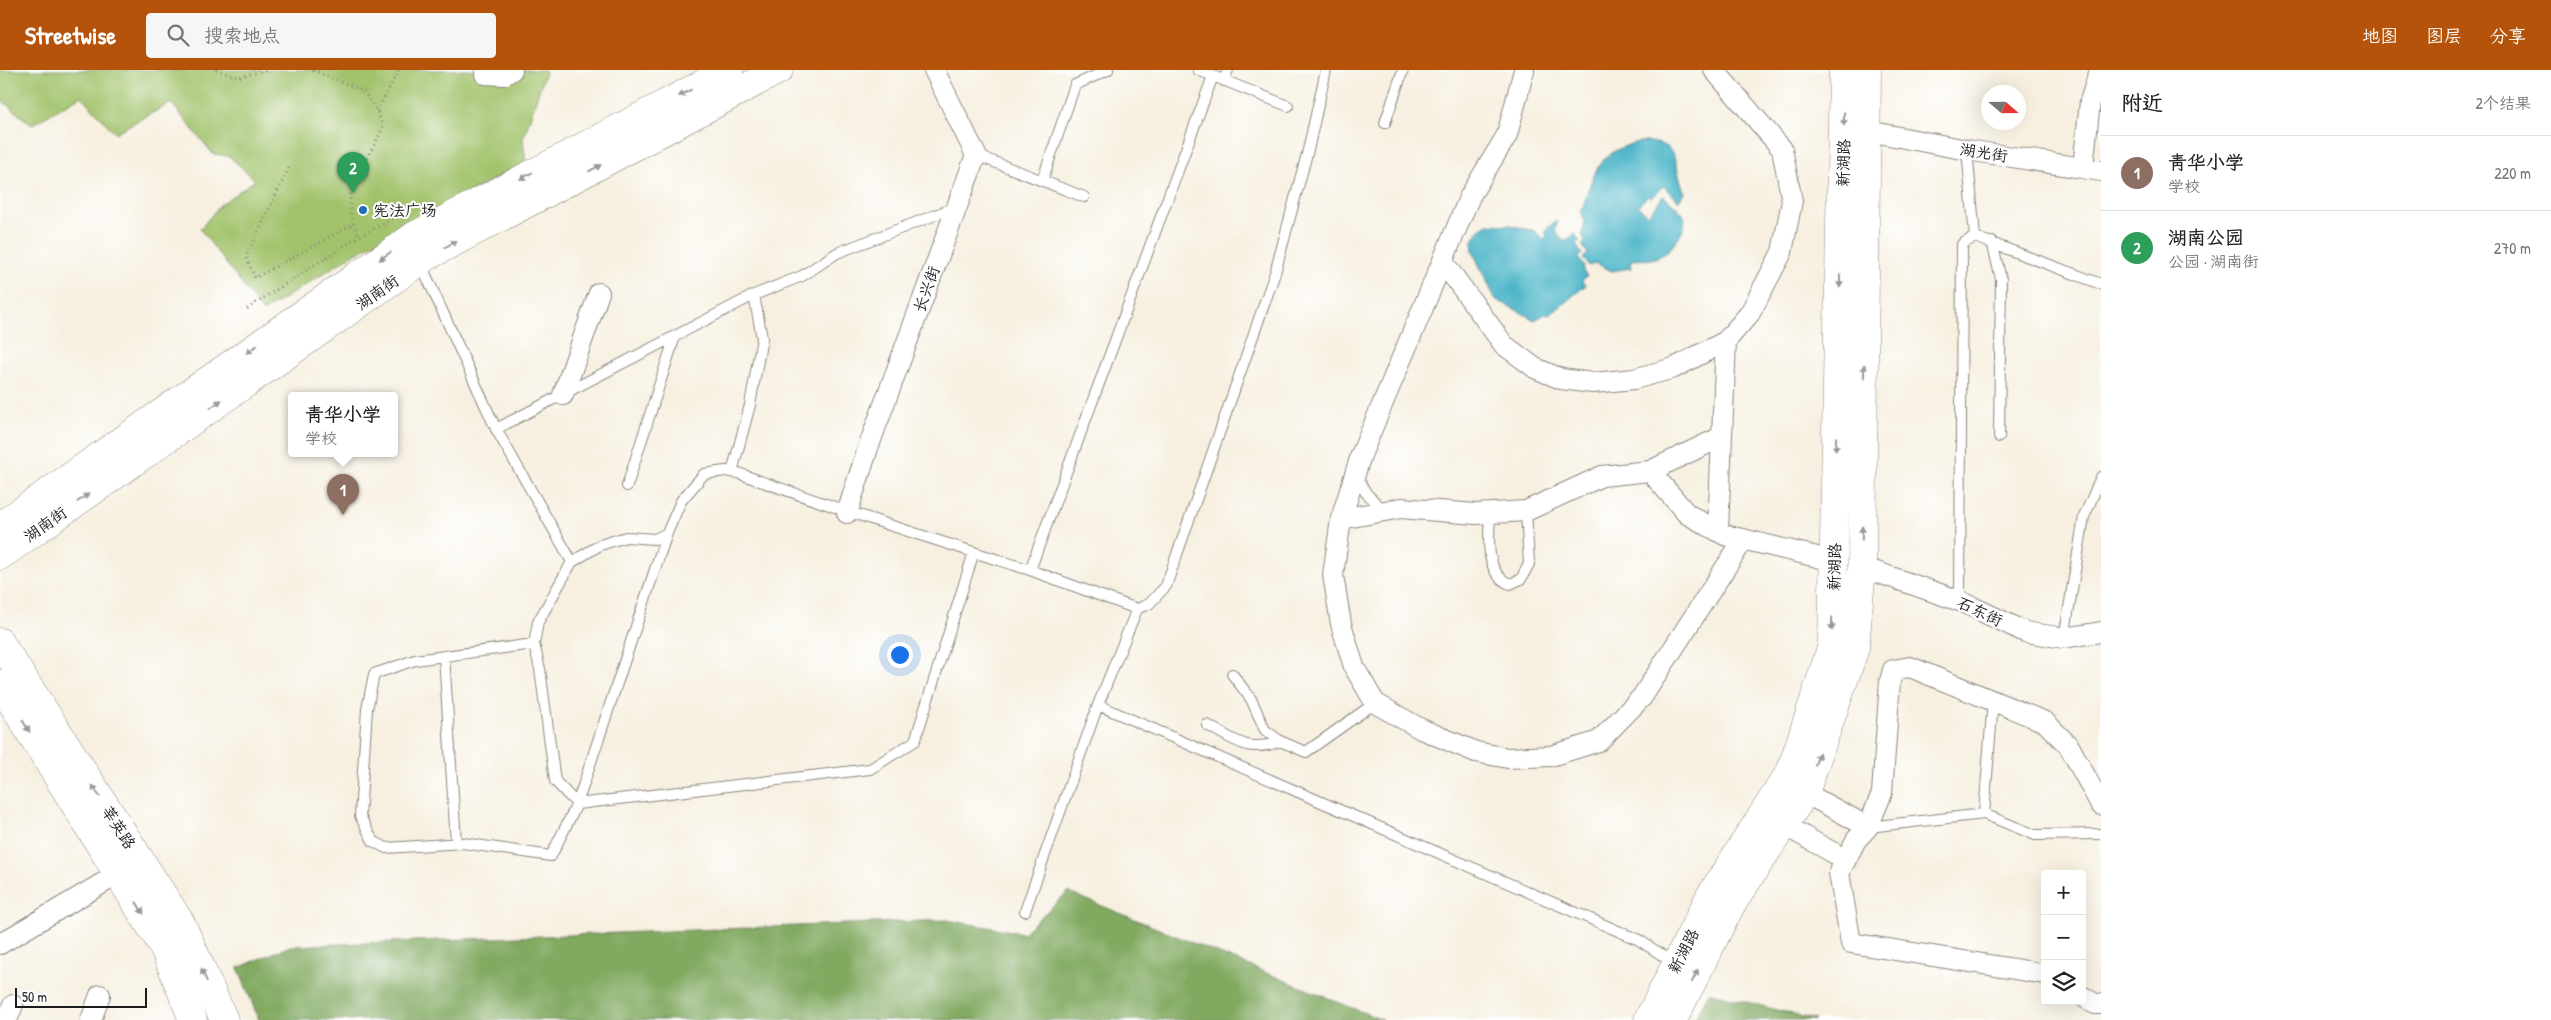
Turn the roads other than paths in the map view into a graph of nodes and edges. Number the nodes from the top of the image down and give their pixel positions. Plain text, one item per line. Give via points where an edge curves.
1 (512, 70) edge
2 (728, 70) edge
3 (779, 70) edge
4 (934, 70) edge
5 (1108, 70) edge
6 (1198, 70) edge
7 (1228, 70) edge
8 (1326, 70) edge
9 (1403, 70) edge
10 (1524, 70) edge
11 (1714, 70) edge
12 (1843, 70) edge
13 (1867, 70) edge
14 (2100, 70) edge
15 (486, 74) dead end
16 (1213, 76) junction
17 (1224, 81) junction
18 (1288, 106) dead end
19 (1386, 123) dead end
20 (1868, 131) junction
21 (1967, 150) junction
22 (976, 155) junction
23 (2092, 169) edge
24 (1042, 181) junction
25 (1084, 197) dead end
26 (957, 206) junction
27 (1975, 237) junction
28 (1992, 242) junction
29 (420, 262) junction
30 (1443, 262) junction
31 (2101, 284) edge
32 (599, 293) dead end
33 (754, 295) junction
34 (675, 336) junction
35 (1726, 341) junction
36 (563, 395) junction
37 (496, 429) junction
38 (1721, 437) junction
39 (1999, 437) dead end
40 (1650, 471) junction
41 (732, 472) junction
42 (1355, 474) junction
43 (2101, 477) edge
44 (627, 486) dead end
45 (1526, 511) junction
46 (1384, 512) junction
47 (847, 513) junction
48 (1490, 514) junction
49 (1342, 520) junction
50 (0, 526) edge
51 (1718, 531) junction
52 (667, 533) junction
53 (1744, 540) junction
54 (974, 552) junction
55 (0, 556) edge
56 (1834, 561) junction
57 (572, 562) junction
58 (1862, 567) junction
59 (1030, 570) junction
60 (1960, 601) junction
61 (1137, 609) junction
62 (2101, 632) edge
63 (2064, 638) junction
64 (0, 642) edge
65 (534, 644) junction
66 (444, 656) junction
67 (1232, 674) dead end
68 (0, 684) edge
69 (1993, 700) junction
70 (1375, 703) junction
71 (1098, 705) junction
72 (1208, 725) dead end
73 (1280, 741) junction
74 (1805, 793) junction
75 (577, 804) junction
76 (2101, 805) edge
77 (1984, 814) junction
78 (1784, 825) junction
79 (1868, 827) junction
80 (2101, 834) edge
81 (456, 843) junction
82 (1846, 860) junction
83 (118, 874) junction
84 (1025, 911) dead end
85 (1, 941) edge
86 (1676, 964) junction
87 (2041, 973) edge
88 (100, 996) dead end
89 (2086, 998) edge
90 (2101, 1004) edge
91 (91, 1020) edge
92 (193, 1020) edge
93 (224, 1020) edge
94 (1648, 1020) edge
95 (1673, 1020) edge

1 - 15 street via 504,75
2 -> 50 main road, 湖南街 via 414,236
29 -> 3 main road, 湖南街
4 - 22 street
5 - 24 lane via 1075,85
6 - 16 lane
7 - 17 lane
8 - 61 lane via 1275,272 1166,586 1149,604
9 - 19 lane
10 - 30 street via 1507,136 1470,196
11 - 35 street via 1782,149 1792,201 1782,252 1750,313
12 -> 56 main road, 新湖路
13 - 20 main road, 新湖路
14 - 23 street via 2090,101
16 - 17 lane
16 - 59 lane
17 - 18 lane
20 - 21 street, 湖光街
58 -> 20 main road, 新湖路
21 - 23 street, 湖光街
21 - 27 lane
22 - 24 lane
22 - 26 street, 长兴街
24 - 25 lane
26 - 33 lane via 837,253 802,276
26 - 47 street, 长兴街
27 - 28 lane
27 - 60 lane via 1962,244
28 - 31 lane
28 - 39 lane via 2001,279
29 - 37 lane
55 -> 29 main road, 湖南街
30 - 35 street via 1504,345 1535,368 1561,379 1594,383 1634,379 1674,368
30 - 42 street
32 - 36 street
33 - 34 lane
33 - 41 lane via 762,338 750,405
34 - 36 lane
34 - 44 lane
35 - 38 street
36 - 37 lane
37 - 57 lane
38 - 40 street
38 - 51 street
40 - 45 street via 1602,476
40 - 51 street via 1687,514
41 - 47 lane
41 - 52 lane via 704,474 682,501
42 - 46 lane via 1366,493
42 - 49 street
43 - 63 lane via 2084,517
45 - 48 street
45 - 48 lane via 1529,564 1521,579 1510,584 1501,580 1492,567
46 - 48 street via 1401,508
46 - 49 street
47 - 54 lane
49 - 70 street via 1332,575 1354,667
51 - 53 street
52 - 57 lane via 655,539 626,537 600,545
52 - 75 lane
53 - 56 street
53 - 70 street via 1642,697 1599,740 1552,756 1508,758 1460,746
54 - 59 lane
54 - 75 lane via 915,741 870,769
56 -> 86 main road, 新湖路 via 1832,645 1791,770 1710,896
57 - 65 lane via 538,622
58 - 60 street, 石东街
74 -> 58 main road, 新湖路 via 1855,648
59 - 61 lane
60 - 63 street, 石东街 via 2025,632
61 - 71 lane
62 - 63 street, 石东街
93 -> 64 main road, 莘英路 via 181,923
65 - 66 lane
65 - 75 lane via 555,781
66 - 81 lane
66 - 81 lane via 415,660 374,674 367,709 360,816 373,841 386,848
67 - 73 lane via 1252,699 1265,730
68 -> 83 main road, 莘英路
69 - 76 street via 2045,722 2069,746
69 - 77 lane
69 - 79 street via 1910,667 1893,670 1882,793
70 - 73 lane via 1306,752
71 - 84 lane
71 - 86 lane via 1639,940
72 - 73 lane via 1244,746 1263,748
74 - 78 main road, 新湖路
74 - 79 street
75 - 81 lane via 550,856
77 - 79 lane
77 - 80 lane via 2035,835
78 - 82 street
95 -> 78 main road, 新湖路 via 1730,907
79 - 82 street via 1856,840
82 - 87 street via 1840,873 1851,943
83 - 85 street
83 -> 92 main road, 莘英路 via 164,948
86 - 94 main road, 新湖路
88 - 91 street
89 - 90 street

